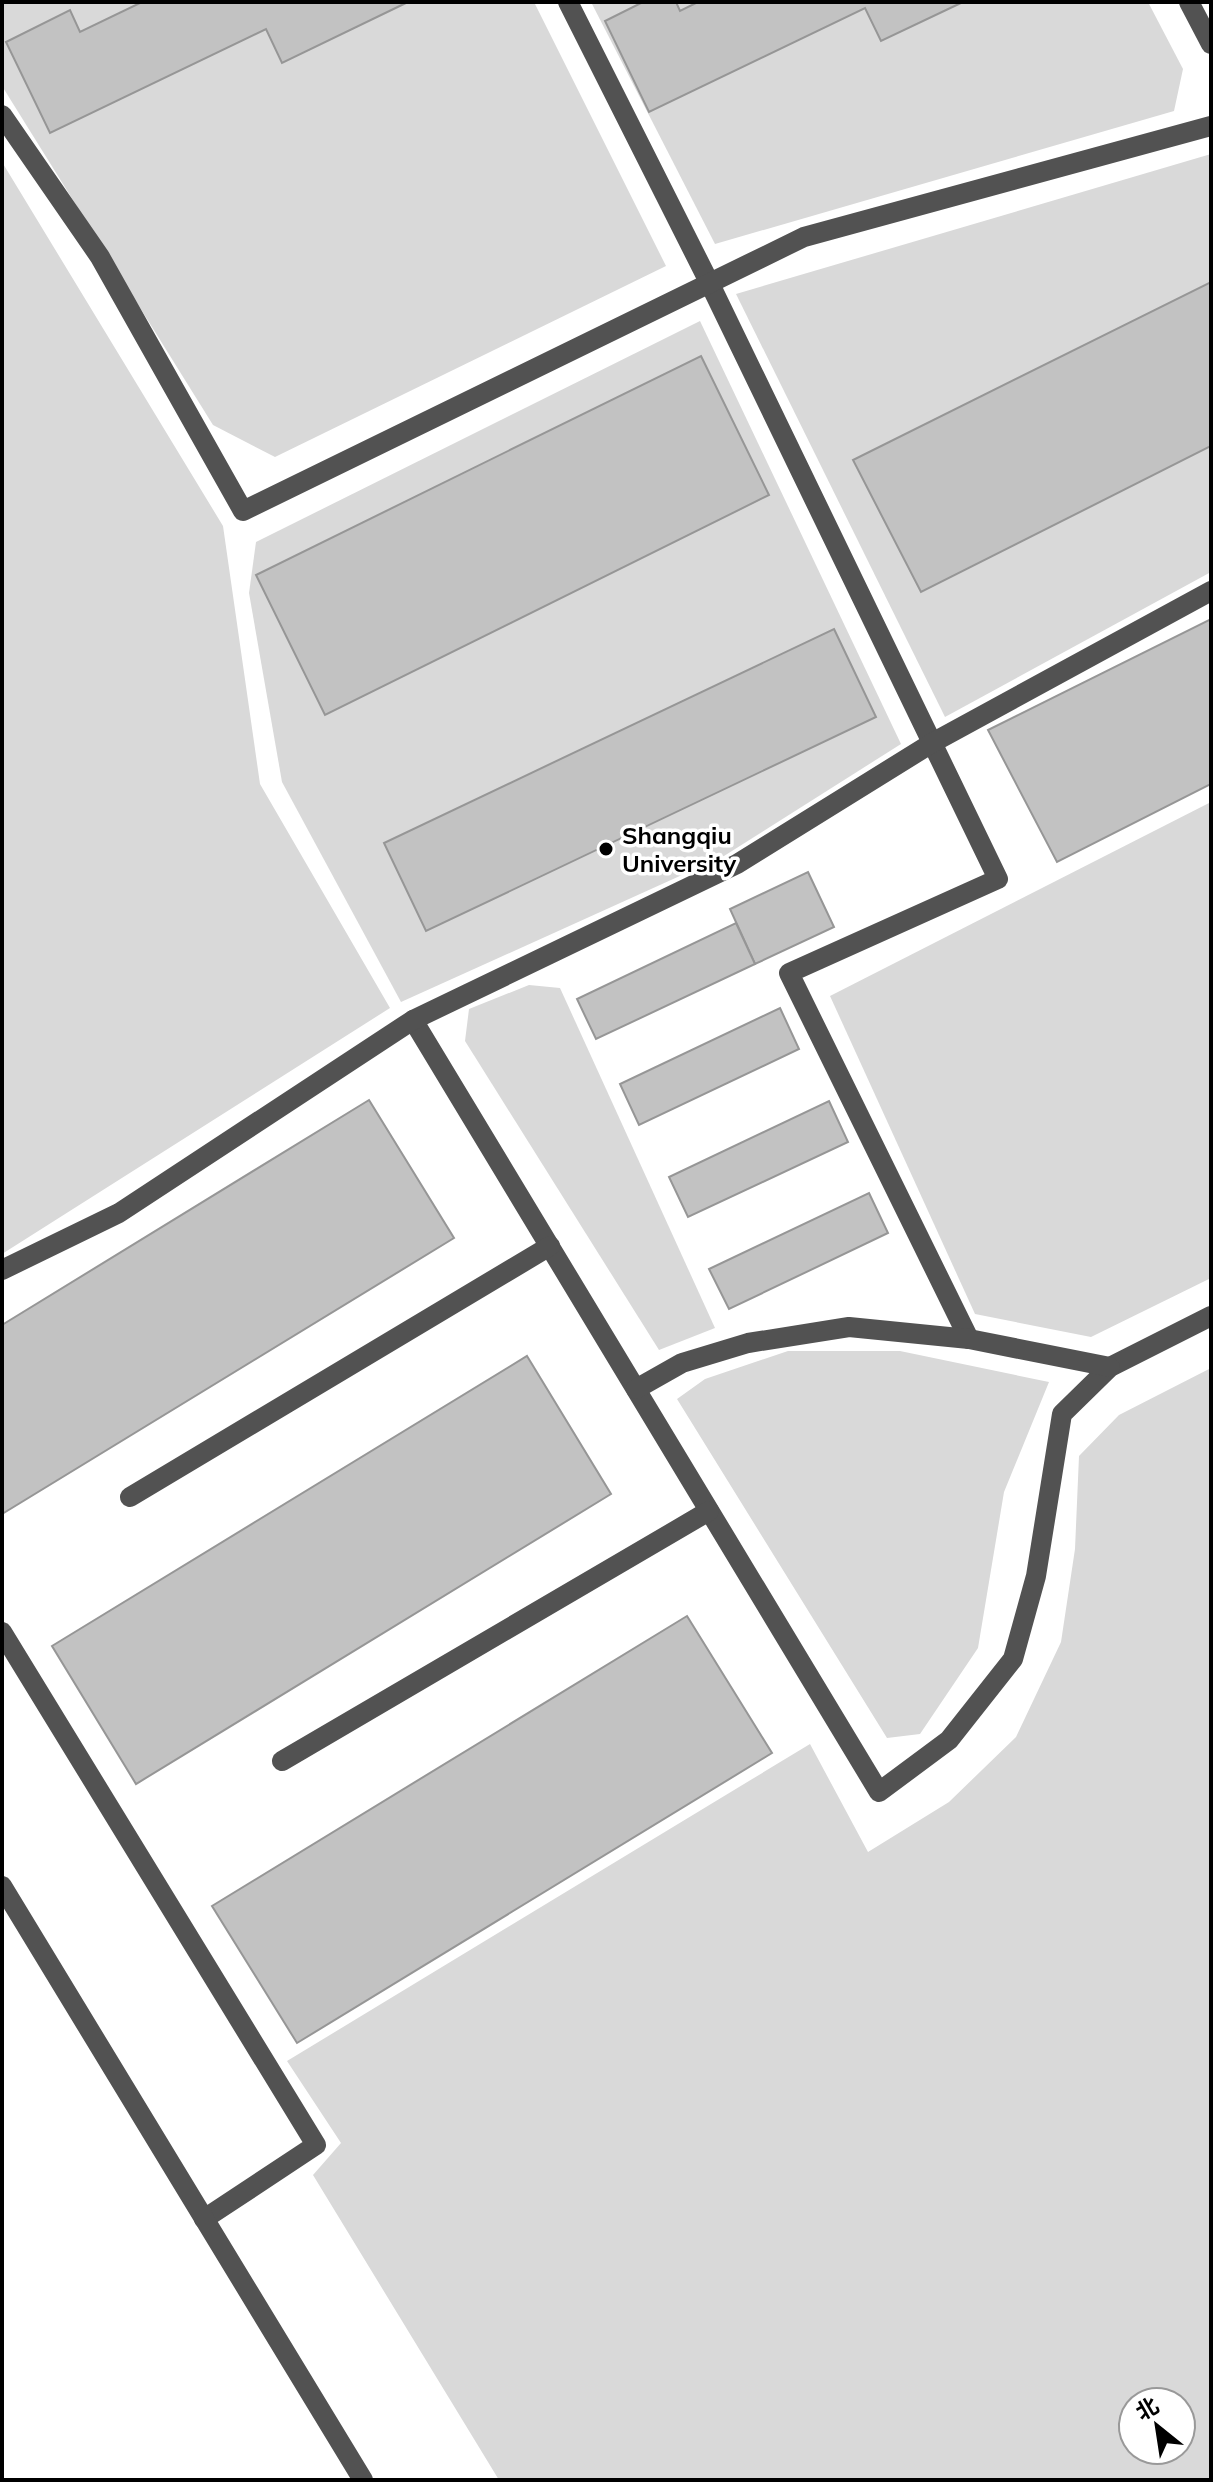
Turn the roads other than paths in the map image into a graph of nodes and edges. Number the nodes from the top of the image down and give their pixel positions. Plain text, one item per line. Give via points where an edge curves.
1 (568, 2) edge
2 (1189, 2) edge
3 (1211, 44) edge
4 (2, 115) edge
5 (1211, 126) edge
6 (709, 282) junction
7 (1211, 591) edge
8 (932, 743) junction
9 (413, 1020) junction
10 (550, 1246) junction
11 (2, 1270) edge
12 (1211, 1316) edge
13 (969, 1339) junction
14 (1110, 1367) junction
15 (636, 1389) junction
16 (130, 1497) dead end
17 (709, 1511) junction
18 (2, 1632) edge
19 (282, 1761) dead end
20 (2, 1886) edge
21 (204, 2219) junction
22 (363, 2480) edge

1 - 6 street
2 - 3 street
4 - 6 street via 100,257 243,511
5 - 6 street via 804,237
6 - 8 street
7 - 8 street
8 - 9 street via 737,864
8 - 13 street via 998,879 789,973
9 - 10 street
9 - 11 street via 119,1213
10 - 15 street
10 - 16 street
12 - 14 street
13 - 14 street
13 - 15 street via 849,1327 748,1343 695,1359
14 - 17 street via 1062,1414 1036,1576 1013,1659 949,1740 879,1792
15 - 17 street
17 - 19 street
18 - 21 street via 316,2145
20 - 21 street
21 - 22 street

